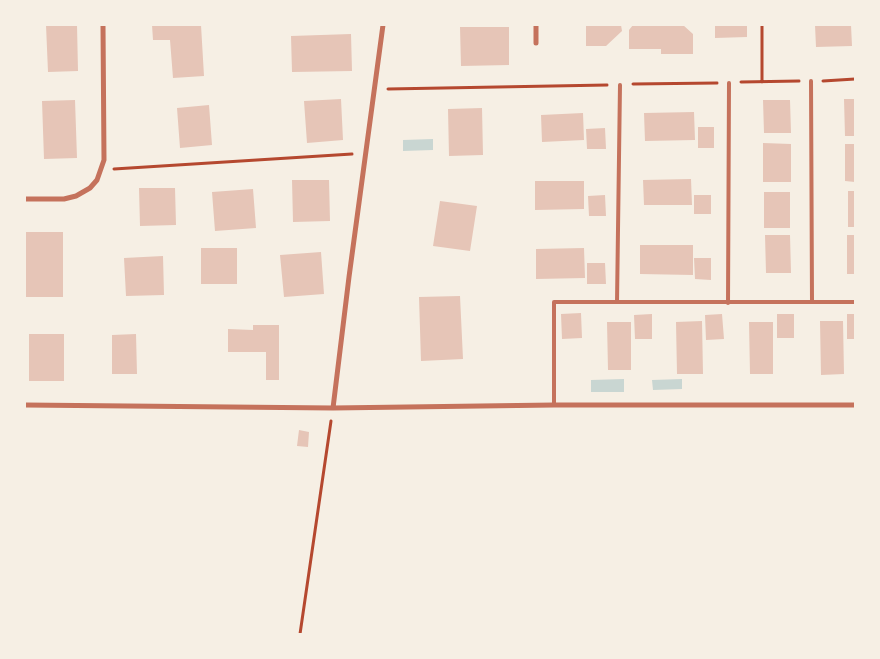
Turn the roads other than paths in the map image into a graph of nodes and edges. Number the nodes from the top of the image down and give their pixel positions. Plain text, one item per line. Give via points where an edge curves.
1 (103, 25) edge
2 (383, 25) edge
3 (536, 25) edge
4 (536, 43) dead end
5 (811, 81) dead end
6 (730, 83) dead end
7 (620, 85) dead end
8 (25, 199) edge
9 (617, 302) junction
10 (812, 302) junction
11 (855, 302) edge
12 (728, 303) junction
13 (25, 404) edge
14 (554, 405) junction
15 (855, 405) edge
16 (333, 408) junction

1 - 8 street via 104,160 97,180 76,196
2 - 16 street
3 - 4 street
5 - 10 lane
6 - 12 lane
7 - 9 lane
9 - 12 lane
9 - 14 lane via 554,302
10 - 11 lane
10 - 12 lane
13 - 16 street
14 - 15 street
14 - 16 street

